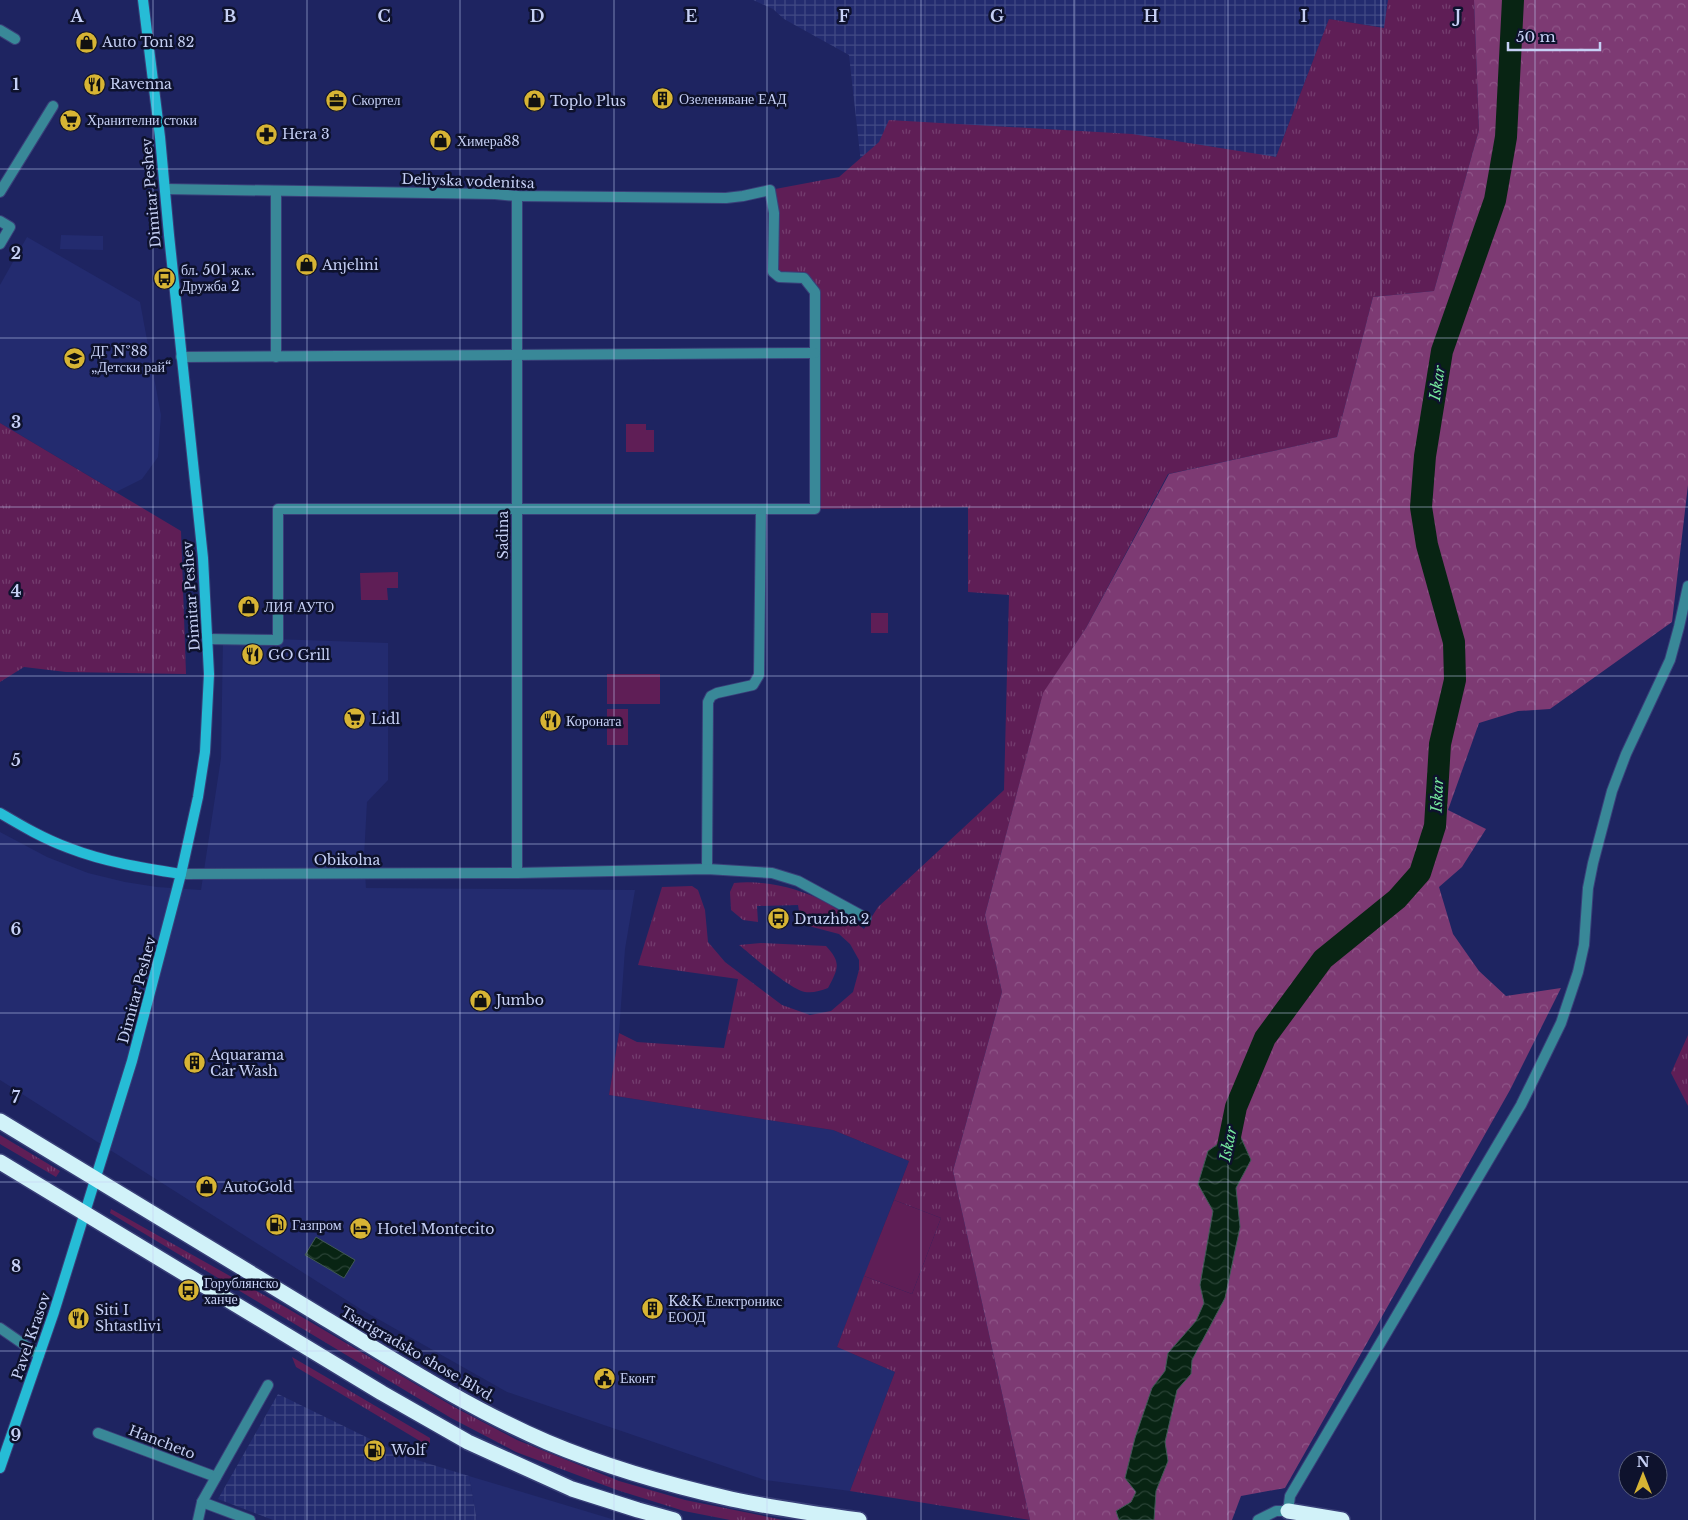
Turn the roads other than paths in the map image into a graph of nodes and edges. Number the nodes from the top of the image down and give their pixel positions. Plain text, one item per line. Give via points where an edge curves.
1 (143, 0) edge
2 (0, 30) edge
3 (15, 39) dead end
4 (53, 106) dead end
5 (165, 189) junction
6 (276, 190) junction
7 (0, 192) edge
8 (517, 196) junction
9 (0, 220) edge
10 (0, 244) edge
11 (815, 353) junction
12 (517, 355) junction
13 (181, 356) junction
14 (276, 356) junction
15 (517, 509) junction
16 (761, 509) junction
17 (1688, 586) edge
18 (208, 639) junction
19 (0, 812) edge
20 (707, 869) junction
21 (517, 873) junction
22 (182, 874) junction
23 (866, 918) dead end
24 (0, 1121) edge
25 (0, 1162) edge
26 (95, 1178) junction
27 (84, 1212) junction
28 (0, 1328) edge
29 (39, 1355) junction
30 (268, 1385) dead end
31 (98, 1433) dead end
32 (0, 1468) edge
33 (216, 1477) junction
34 (202, 1502) junction
35 (1288, 1511) junction
36 (198, 1520) edge
37 (250, 1520) edge
38 (674, 1520) edge
39 (859, 1520) edge
40 (1258, 1520) edge
41 (1342, 1520) edge

1 - 5 main road, Dimitar Peshev
2 - 3 street
4 - 7 street
5 - 6 street, Deliyska vodenitsa
5 - 13 main road, Dimitar Peshev
6 - 8 street, Deliyska vodenitsa
6 - 14 street
8 - 11 street, Deliyska vodenitsa via 726,198 770,190 774,213 773,272 779,277 804,278 815,292
8 - 12 street, Sadina
9 - 10 street via 10,227
11 - 12 street
11 - 16 street via 815,509
12 - 14 street
12 - 15 street, Sadina
13 - 14 street
13 - 18 main road, Dimitar Peshev via 203,558
15 - 16 street
15 - 18 street via 278,509 278,640
15 - 21 street, Sadina
16 - 20 street via 760,675 752,685 711,696 707,709
17 - 35 street via 1670,660 1612,791 1588,888 1584,945 1561,1024 1521,1105 1290,1496
18 - 22 main road, Dimitar Peshev via 210,674 205,752
19 - 22 main road, Obikolna via 68,848 115,862
20 - 21 street, Obikolna
20 - 23 street, Obikolna via 772,873 798,881
21 - 22 street, Obikolna
22 - 26 main road, Dimitar Peshev via 132,1060
24 - 26 highway, Tsarigradsko shose Blvd.
25 - 27 highway
26 - 27 main road, Dimitar Peshev
26 - 39 highway, Tsarigradsko shose Blvd. via 446,1391 540,1439 694,1490
27 - 29 main road, Pavel Krasov
27 - 38 highway via 468,1442 572,1489
28 - 29 street
29 - 32 main road, Pavel Krasov
30 - 33 street
31 - 33 street, Hancheto
33 - 34 street
34 - 36 street
34 - 37 street
35 - 40 street via 1276,1511
35 - 41 highway

